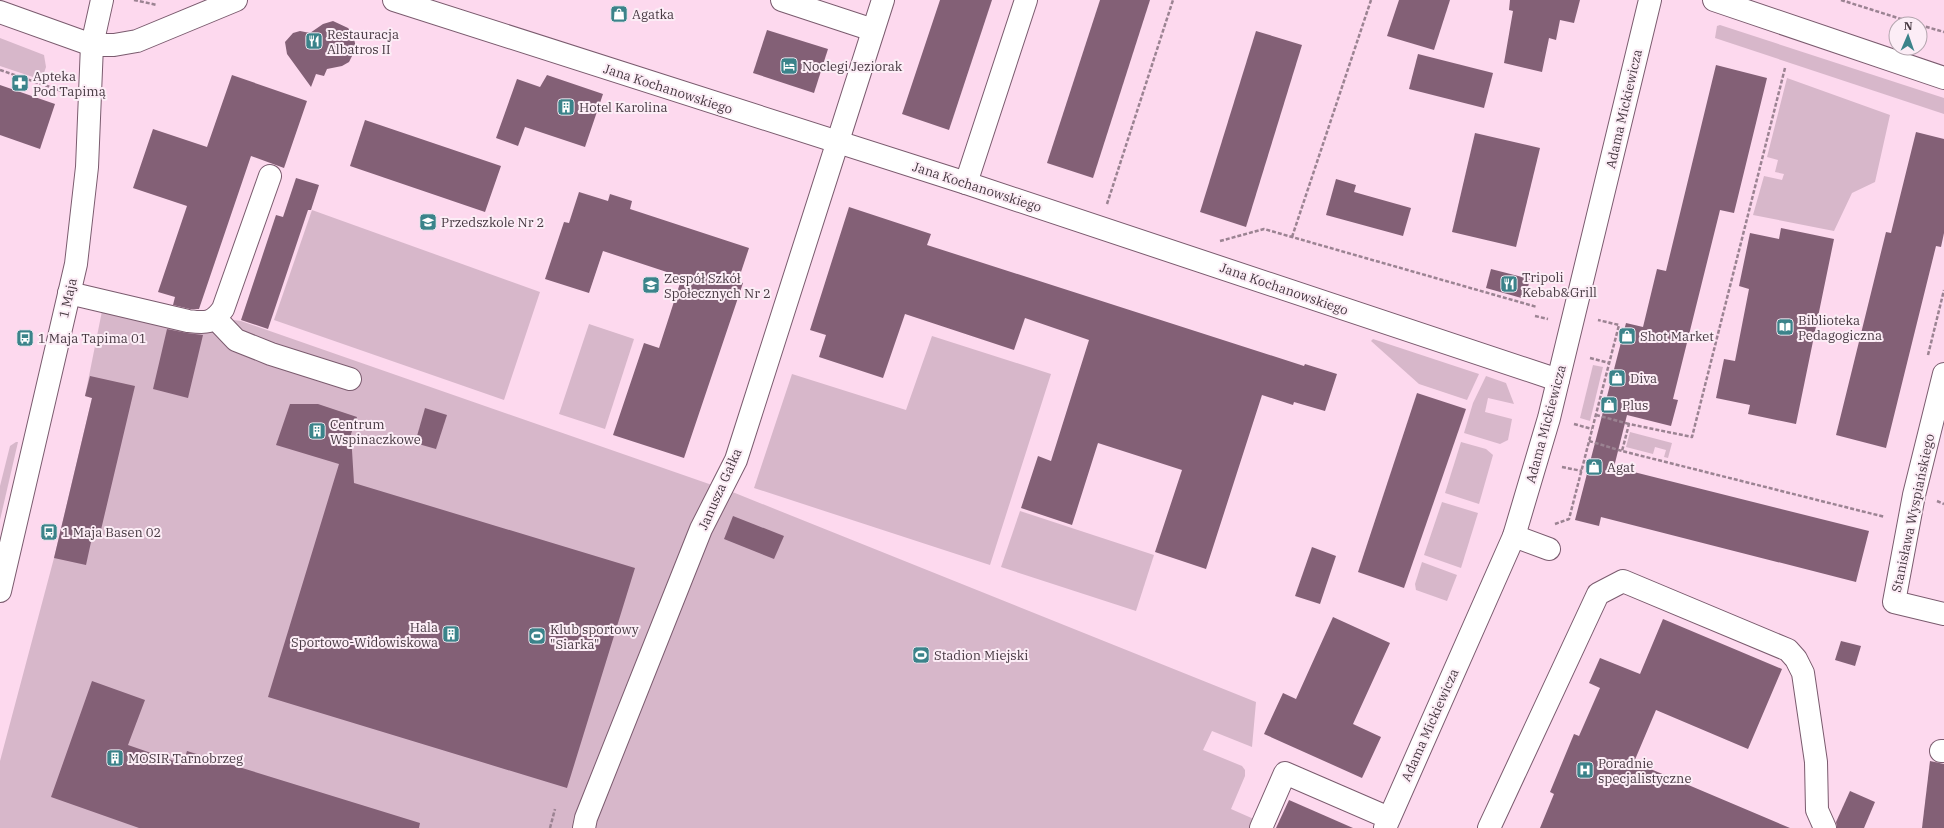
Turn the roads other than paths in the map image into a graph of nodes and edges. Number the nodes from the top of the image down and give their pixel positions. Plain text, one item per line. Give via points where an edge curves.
1 (102, 0) edge
2 (236, 0) edge
3 (394, 0) edge
4 (782, 0) edge
5 (883, 0) edge
6 (1026, 0) edge
7 (1650, 0) edge
8 (1714, 0) edge
9 (440, 7) edge
10 (0, 12) edge
11 (873, 30) junction
12 (92, 45) junction
13 (1944, 78) edge
14 (837, 142) junction
15 (270, 176) dead end
16 (966, 183) junction
17 (69, 293) junction
18 (216, 320) junction
19 (1944, 374) edge
20 (350, 379) dead end
21 (1558, 380) junction
22 (1514, 536) junction
23 (1549, 549) dead end
24 (0, 590) edge
25 (1944, 614) edge
26 (1387, 823) edge
27 (584, 828) edge
28 (1261, 828) edge
29 (1489, 828) edge
30 (1825, 828) edge

1 - 12 street, 1 Maja
2 - 12 street via 137,41
3 - 9 street, Jana Kochanowskiego
4 - 11 street
5 - 11 street, Janusza Gałka
6 - 16 street
7 - 21 street, Adama Mickiewicza
8 - 13 street
9 - 14 street, Jana Kochanowskiego
10 - 12 street
11 - 14 street, Janusza Gałka
12 - 17 street, 1 Maja via 88,168 76,264
14 - 16 street, Jana Kochanowskiego
14 - 27 street, Janusza Gałka via 736,460 701,529
15 - 18 street via 223,310
16 - 21 street, Jana Kochanowskiego
17 - 18 street via 188,321 204,323
17 - 24 street, 1 Maja
18 - 20 street via 236,340
19 - 25 street, Stanisława Wyspiańskiego via 1907,527 1894,602
21 - 22 street, Adama Mickiewicza
22 - 23 street
22 - 26 street, Adama Mickiewicza
26 - 28 street via 1285,773
29 - 30 street via 1598,594 1623,581 1788,650 1796,659 1803,673 1816,762 1817,810

